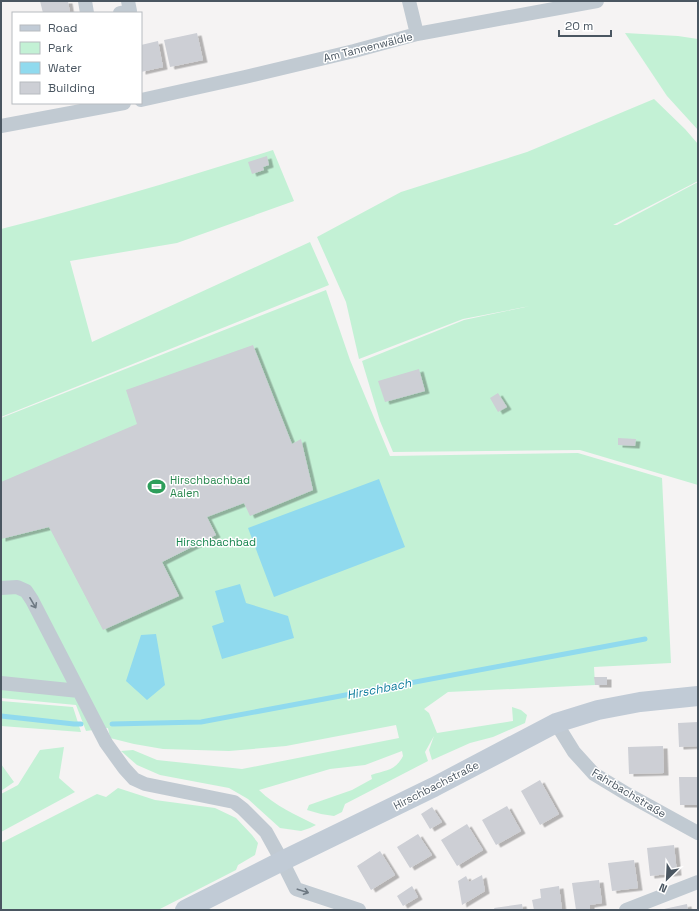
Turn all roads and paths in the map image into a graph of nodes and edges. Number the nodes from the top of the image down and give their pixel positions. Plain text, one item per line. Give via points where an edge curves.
1 (84, 1) edge
2 (128, 1) edge
3 (409, 1) edge
4 (597, 1) edge
5 (87, 12) edge
6 (125, 12) edge
7 (417, 34) junction
8 (142, 100) edge
9 (109, 104) edge
10 (1, 126) edge
11 (1, 588) edge
12 (1, 683) edge
13 (79, 691) junction
14 (698, 696) edge
15 (556, 723) junction
16 (698, 833) edge
17 (282, 861) junction
18 (698, 882) edge
19 (185, 910) edge
20 (359, 910) edge
21 (626, 910) edge

1 - 5 street
2 - 6 street via 130,11
3 - 7 street
4 - 7 street, Am Tannenwäldle
7 - 8 street, Am Tannenwäldle
9 - 10 street
11 -> 13 street via 17,587 26,592
12 - 13 street
13 - 17 street via 106,743 134,779 145,784 234,802 266,832
14 - 15 street, Hirschbachstraße via 640,702 598,710
15 - 16 street, Fahrbachstraße via 574,752 594,774
15 - 17 street, Hirschbachstraße
17 - 19 street, Hirschbachstraße
17 -> 20 street via 296,889
18 - 21 street

